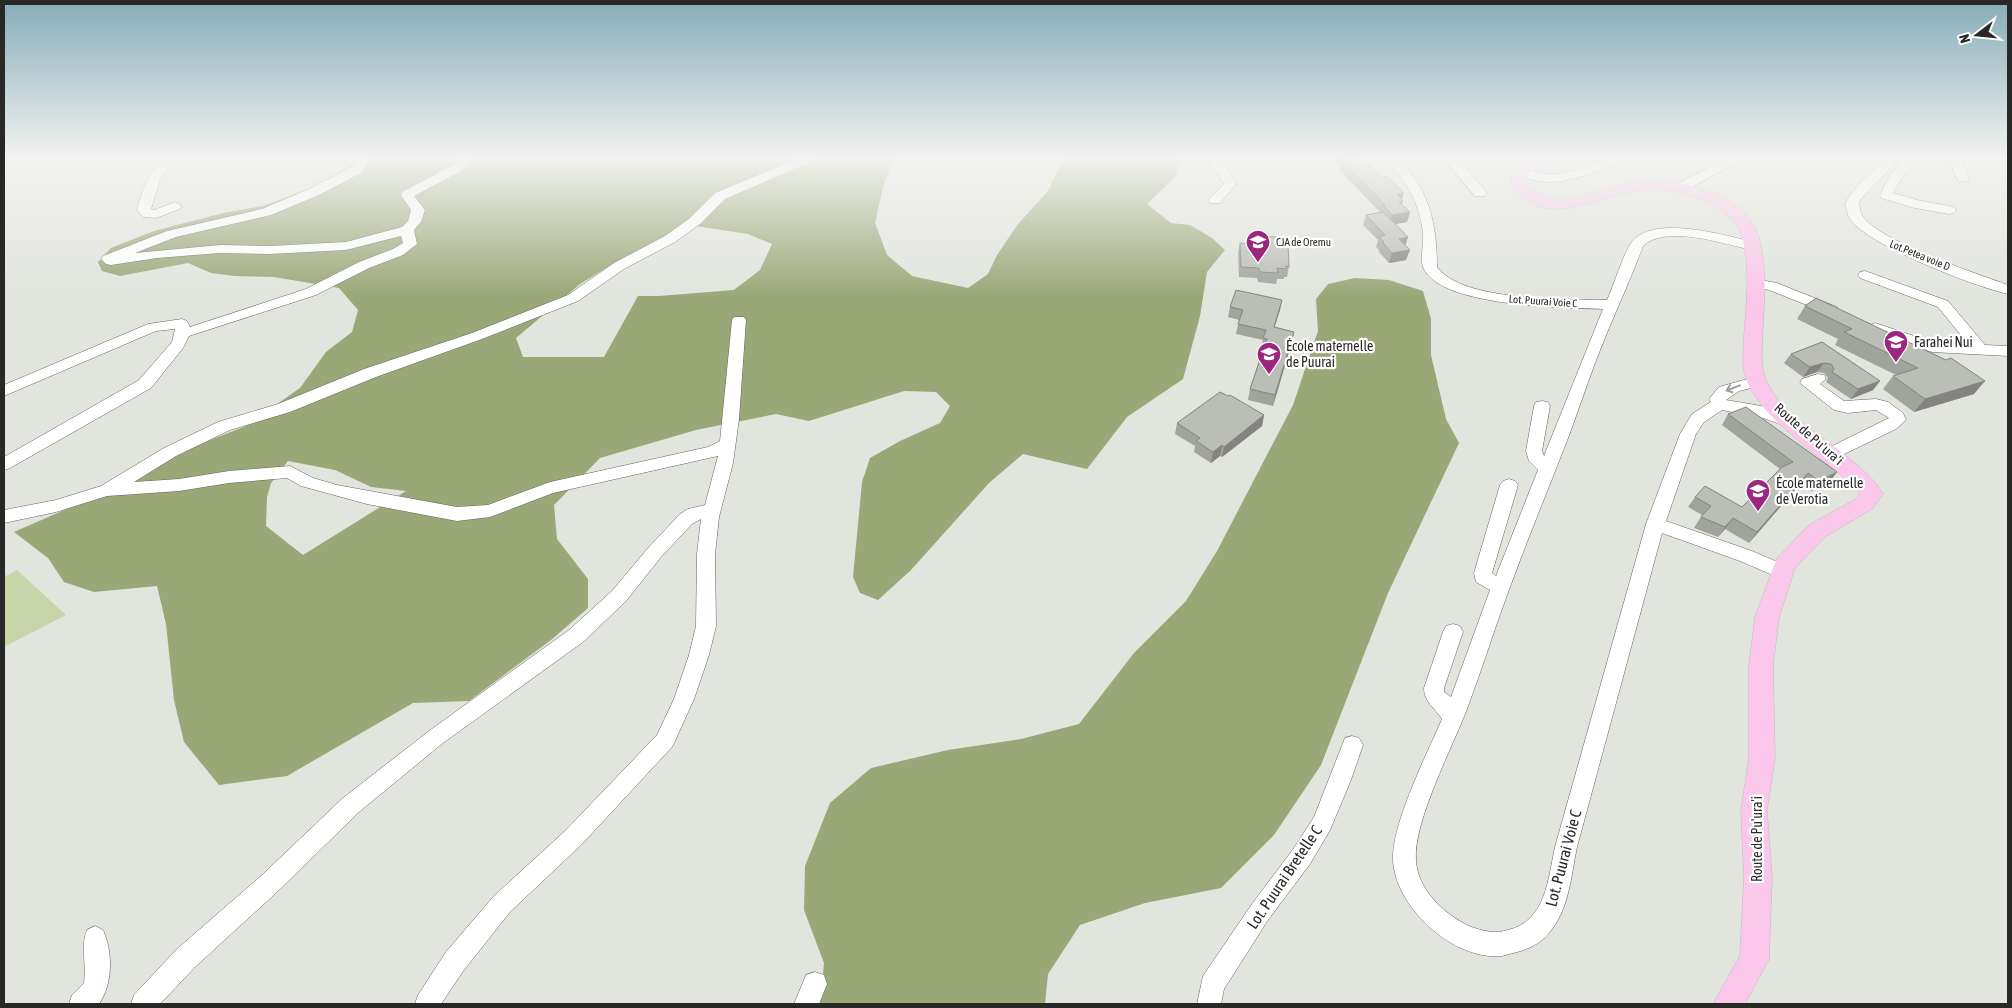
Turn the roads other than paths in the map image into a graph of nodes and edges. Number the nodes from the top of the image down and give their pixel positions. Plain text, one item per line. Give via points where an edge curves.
1 (146, 203) edge
2 (288, 203) edge
3 (413, 203) edge
4 (713, 203) edge
5 (1423, 203) edge
6 (1544, 203) edge
7 (1568, 203) edge
8 (1720, 203) edge
9 (1853, 203) edge
10 (1913, 203) edge
11 (175, 206) dead end
12 (1949, 210) dead end
13 (407, 230) junction
14 (1752, 246) junction
15 (1865, 275) dead end
16 (1982, 279) junction
17 (2008, 282) edge
18 (1755, 283) junction
19 (2008, 290) edge
20 (1610, 305) junction
21 (1846, 316) edge
22 (740, 320) dead end
23 (1863, 323) edge
24 (184, 333) junction
25 (1981, 350) junction
26 (2008, 351) edge
27 (1818, 379) dead end
28 (1758, 381) junction
29 (4, 391) edge
30 (1720, 404) junction
31 (1542, 406) dead end
32 (1789, 420) junction
33 (726, 445) junction
34 (1830, 454) junction
35 (4, 464) edge
36 (1547, 469) junction
37 (1509, 485) dead end
38 (107, 490) junction
39 (712, 509) junction
40 (4, 516) edge
41 (1655, 524) junction
42 (1782, 572) junction
43 (1500, 587) junction
44 (1453, 632) dead end
45 (1453, 719) junction
46 (1352, 746) dead end
47 (95, 938) dead end
48 (81, 1004) edge
49 (144, 1004) edge
50 (427, 1004) edge
51 (1210, 1004) edge
52 (1728, 1004) edge

1 - 11 street via 144,210 148,214
2 - 13 street via 266,212 172,234 108,259 220,249 346,246
3 - 13 street via 418,210
4 - 38 street via 670,239 619,266 573,298 284,408 224,426 170,452
5 - 20 street, Lot. Puurai Voie C via 1429,218 1430,268 1437,277 1471,291 1525,302
6 - 7 main road, Route de Pu'ura'i
8 - 14 main road, Route de Pu'ura'i via 1736,214 1747,228
9 - 16 street, Lot.Petea voie D via 1852,212 1859,223 1892,244
10 - 12 street
13 - 24 street via 410,244 404,248 311,292
14 - 18 main road, Route de Pu'ura'i
14 - 20 street, Lot. Puurai Voie C via 1671,232 1651,234 1640,240
15 - 25 street via 1943,304
16 - 17 street
16 - 19 street, Lot.Petea voie D
18 - 21 street via 1772,286
18 - 28 main road, Route de Pu'ura'i via 1752,368
20 - 36 street, Lot. Puurai Voie C
22 - 33 street
23 - 25 street via 1932,347
24 - 29 street via 182,324 153,328
24 - 35 street via 177,348 163,360 152,379
25 - 26 street
27 - 34 street via 1808,383 1840,406 1870,404 1886,408 1898,417 1890,425
28 -> 30 street, Lot. Puurai Voie C via 1725,391 1717,399
28 - 32 main road, Route de Pu'ura'i via 1763,392
30 - 32 street
30 - 41 street, Lot. Puurai Voie C via 1694,422
31 - 36 street via 1534,451
32 - 34 main road, Route de Pu'ura'i
33 - 38 street via 712,452 550,488 490,511 457,514 336,491 307,482 290,472
33 - 39 street via 725,464
34 - 42 main road, Route de Pu'ura'i via 1860,479 1872,494 1864,504 1817,531 1785,564
36 - 43 street, Lot. Puurai Voie C
37 - 43 street via 1483,572 1486,580
38 - 40 street via 56,506
39 - 49 street via 686,519 631,583 582,631 436,737 351,805 186,958
39 - 50 street via 706,554 706,626 684,699 665,741 574,837 502,904 455,961
41 - 42 street
41 - 45 street, Lot. Puurai Voie C via 1566,847 1555,899 1540,926 1524,938 1502,944 1462,936 1444,924 1425,907 1406,876 1405,842
42 - 52 main road, Route de Pu'ura'i via 1767,617 1762,665 1762,758 1754,810 1758,878 1754,959
43 - 45 street, Lot. Puurai Voie C
44 - 45 street via 1434,688 1434,695
46 - 51 street, Lot. Puurai Bretelle C via 1318,830 1212,985
47 - 48 street via 97,981 93,995

